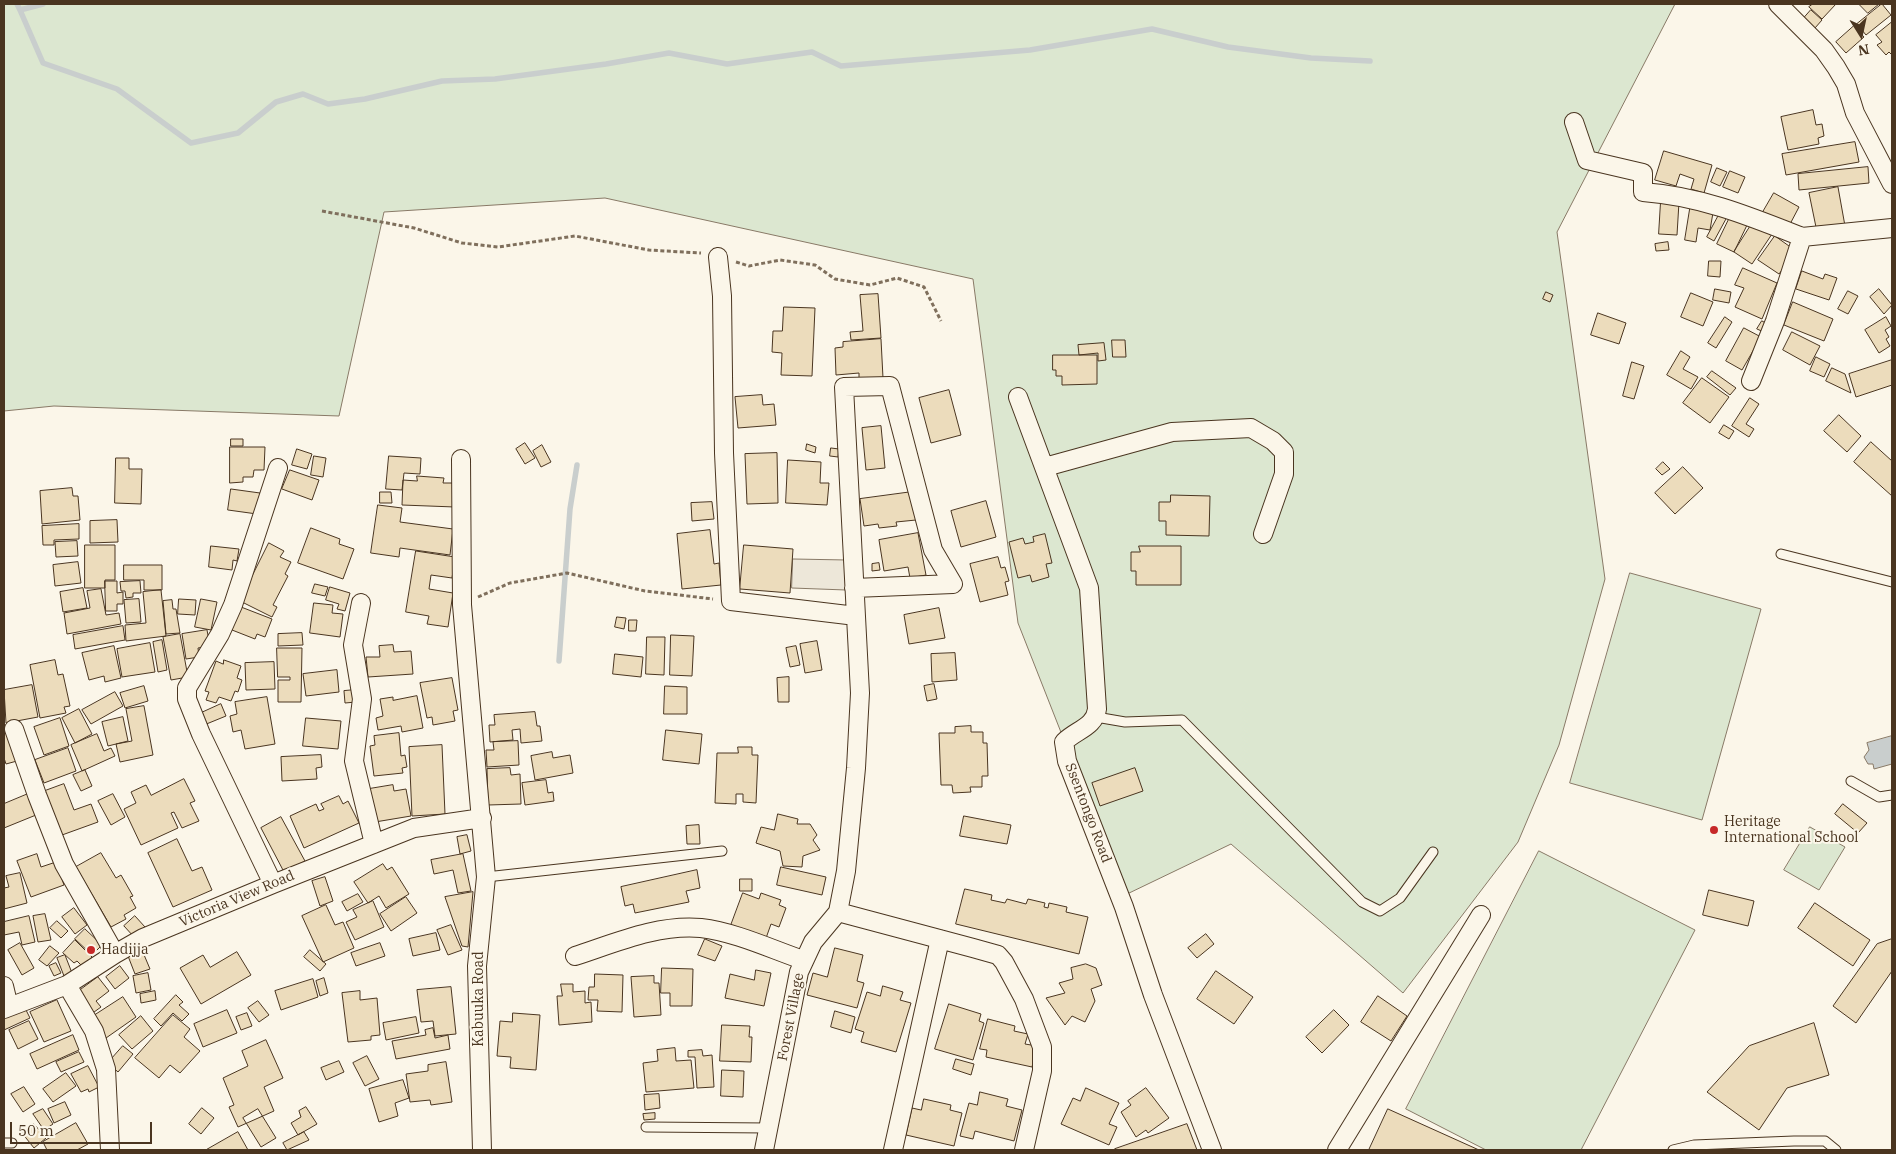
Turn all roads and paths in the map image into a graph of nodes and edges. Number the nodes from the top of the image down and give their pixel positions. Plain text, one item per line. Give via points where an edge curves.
1 (1778, 4) edge
2 (1574, 122) dead end
3 (1892, 184) edge
4 (322, 211) dead end
5 (1892, 228) edge
6 (1802, 237) junction
7 (718, 256) junction
8 (941, 321) dead end
9 (1751, 381) dead end
10 (1018, 397) dead end
11 (461, 459) dead end
12 (1045, 467) junction
13 (278, 468) dead end
14 (1263, 534) dead end
15 (1781, 554) dead end
16 (1892, 582) edge
17 (854, 588) junction
18 (731, 600) junction
19 (361, 603) dead end
20 (462, 605) junction
21 (856, 616) junction
22 (1096, 717) junction
23 (14, 729) dead end
24 (1851, 781) dead end
25 (1892, 795) edge
26 (482, 818) junction
27 (374, 844) junction
28 (722, 851) dead end
29 (1433, 852) dead end
30 (486, 877) junction
31 (273, 884) junction
32 (838, 912) junction
33 (1481, 915) dead end
34 (940, 939) junction
35 (115, 954) junction
36 (575, 956) dead end
37 (803, 960) junction
38 (67, 985) junction
39 (4, 986) edge
40 (6, 1008) edge
41 (646, 1127) dead end
42 (768, 1128) junction
43 (110, 1150) edge
44 (482, 1150) edge
45 (764, 1150) edge
46 (893, 1150) edge
47 (1024, 1150) edge
48 (1212, 1150) edge
49 (1337, 1150) edge
50 (1673, 1150) edge
51 (1836, 1150) edge

1 - 3 street via 1824,50 1836,67 1846,84 1855,113
2 - 6 street via 1587,160 1644,173 1643,192 1676,194
4 - 7 path via 414,228 462,243 498,247 575,236 649,250
5 - 6 street
6 - 9 street via 1775,321
7 - 8 path via 749,266 780,260 815,265 836,279 870,285 897,278 924,287
7 - 18 street
10 - 12 street
11 - 20 street, Kabuuka Road
12 - 14 street via 1172,432 1250,428 1273,441 1284,452 1284,474
12 - 22 street via 1088,588
13 - 31 street via 233,606 187,688 187,699
15 - 16 lane
17 - 17 street, Forest Village via 844,386 890,386 934,550 953,584
17 - 21 street, Forest Village
18 - 20 path via 645,591 567,573 510,583
18 - 21 street
19 - 27 street via 353,645 362,699 354,761
20 - 26 street, Kabuuka Road
21 - 32 street, Forest Village via 860,719 846,870
22 - 29 lane via 1125,722 1182,720 1362,902 1380,911 1400,898
22 - 48 street, Ssentongo Road via 1064,742 1067,761
23 - 35 street via 64,864
24 - 25 lane via 1879,797
26 - 27 street, Victoria View Road via 414,828
26 - 30 street, Kabuuka Road
27 - 31 street, Victoria View Road
28 - 30 lane
30 - 44 street, Kabuuka Road via 477,966
31 - 35 street, Victoria View Road via 143,938
32 - 34 street
32 - 37 street, Forest Village via 813,942
33 - 49 street
34 - 46 street
34 - 47 street via 998,955 1012,974 1035,1024 1043,1062
35 - 38 street, Victoria View Road
36 - 37 street via 662,929 700,928 719,931
37 - 42 street, Forest Village
38 - 40 street, Victoria View Road
38 - 43 street via 94,1031 106,1069
39 - 40 street
41 - 42 lane
42 - 45 street, Forest Village
50 - 51 lane via 1694,1145 1794,1141 1825,1142

